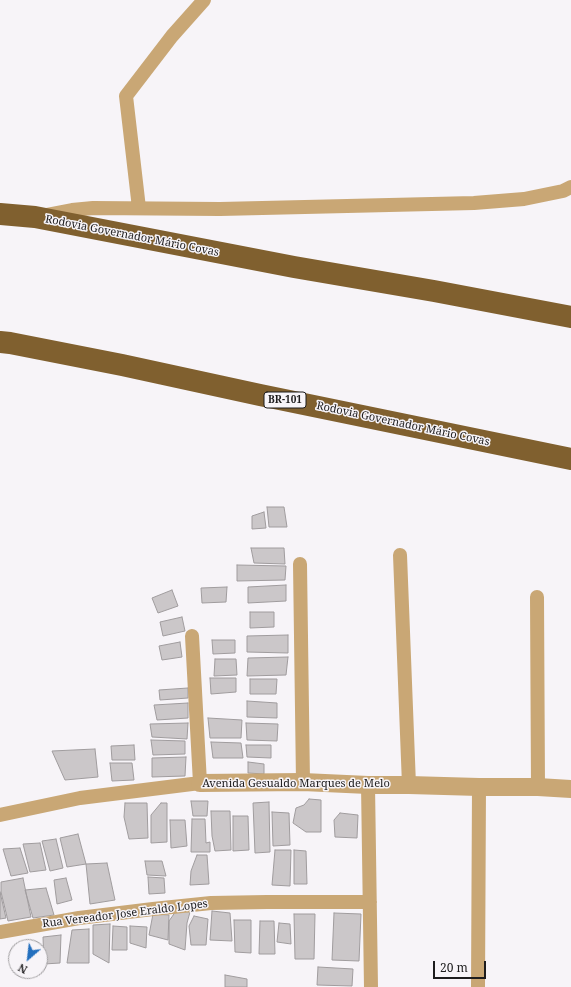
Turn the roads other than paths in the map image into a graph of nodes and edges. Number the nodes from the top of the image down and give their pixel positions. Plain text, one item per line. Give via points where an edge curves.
1 (204, 0) edge
2 (571, 187) edge
3 (139, 208) junction
4 (0, 214) edge
5 (35, 217) junction
6 (571, 317) edge
7 (0, 342) edge
8 (571, 459) edge
9 (400, 555) dead end
10 (300, 564) dead end
11 (537, 597) dead end
12 (192, 636) dead end
13 (303, 782) junction
14 (200, 783) junction
15 (409, 785) junction
16 (368, 786) junction
17 (479, 787) junction
18 (538, 787) junction
19 (571, 789) edge
20 (0, 815) edge
21 (370, 902) junction
22 (0, 932) edge
23 (371, 987) edge
24 (478, 987) edge

1 - 3 street via 172,36 126,96
2 - 3 street via 524,199 474,203 220,209
3 - 5 street via 93,208
4 - 5 highway, Rodovia Governador Mário Covas
5 - 6 highway, Rodovia Governador Mário Covas
7 - 8 highway, Rodovia Governador Mário Covas / BR-101 via 122,364
9 - 15 street
10 - 13 street
11 - 18 street
12 - 14 street
13 - 14 street, Avenida Gesualdo Marques de Melo
13 - 16 street, Avenida Gesualdo Marques de Melo
14 - 20 street, Avenida Gesualdo Marques de Melo via 80,798
15 - 16 street, Avenida Gesualdo Marques de Melo
15 - 17 street, Avenida Gesualdo Marques de Melo
16 - 21 street
17 - 18 street, Avenida Gesualdo Marques de Melo
17 - 24 street
18 - 19 street, Avenida Gesualdo Marques de Melo
21 - 22 street, Rua Vereador Jose Eraldo Lopes via 211,903 79,918
21 - 23 street

